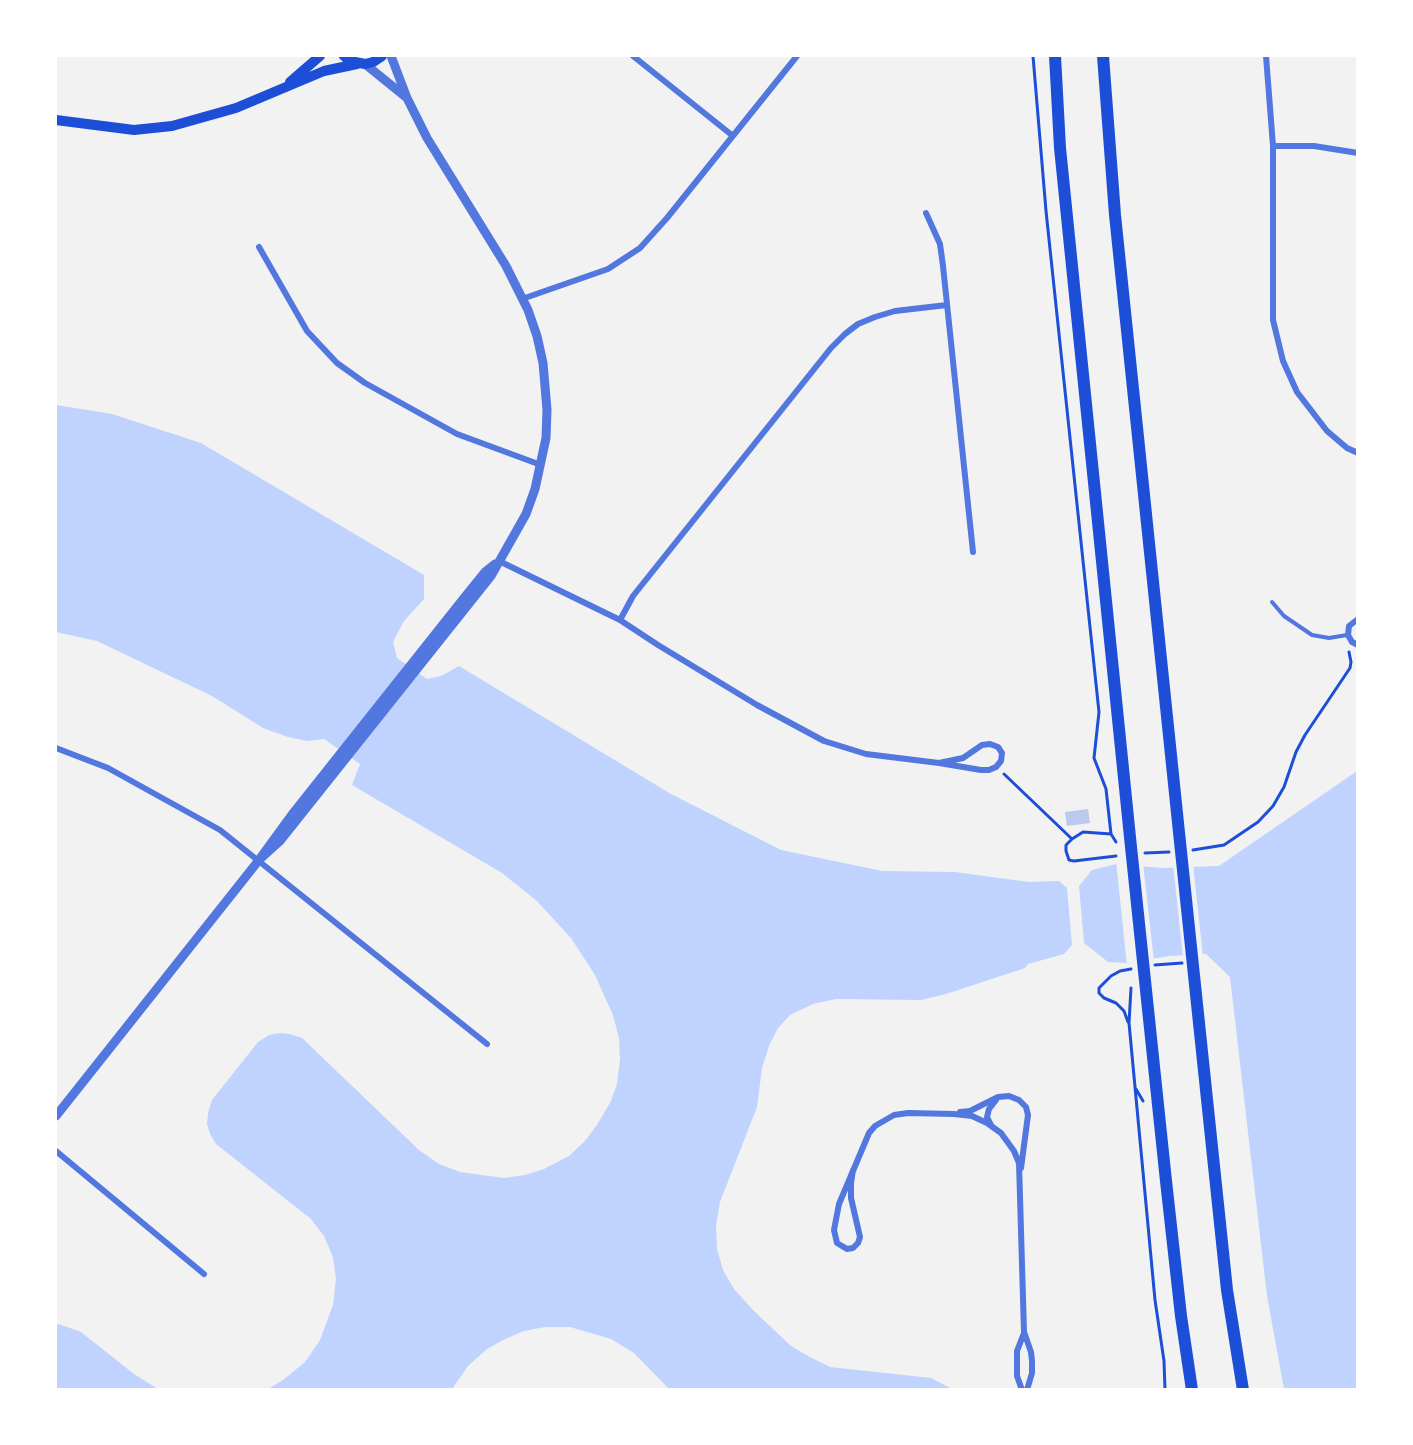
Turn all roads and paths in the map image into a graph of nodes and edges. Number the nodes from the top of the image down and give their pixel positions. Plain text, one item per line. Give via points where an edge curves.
1 (320, 56) edge
2 (344, 56) edge
3 (382, 56) edge
4 (391, 56) edge
5 (633, 56) edge
6 (797, 56) edge
7 (1033, 56) edge
8 (1055, 56) edge
9 (1103, 56) edge
10 (1266, 56) edge
11 (361, 64) junction
12 (283, 88) junction
13 (407, 98) junction
14 (56, 120) edge
15 (733, 136) junction
16 (1273, 146) junction
17 (1358, 153) edge
18 (926, 213) dead end
19 (259, 247) dead end
20 (522, 298) junction
21 (947, 305) junction
22 (1358, 453) edge
23 (541, 465) junction
24 (973, 552) dead end
25 (499, 561) junction
26 (1272, 602) dead end
27 (1358, 619) edge
28 (620, 620) junction
29 (1348, 635) junction
30 (1354, 644) edge
31 (56, 748) edge
32 (939, 763) junction
33 (996, 767) junction
34 (1111, 834) junction
35 (1072, 839) junction
36 (1179, 848) junction
37 (1131, 849) junction
38 (1116, 856) dead end
39 (259, 860) junction
40 (1132, 984) dead end
41 (487, 1044) dead end
42 (1005, 1096) junction
43 (954, 1114) junction
44 (56, 1116) edge
45 (991, 1126) junction
46 (56, 1151) edge
47 (853, 1170) junction
48 (1020, 1174) junction
49 (204, 1274) dead end
50 (1024, 1332) junction
51 (1024, 1389) edge
52 (1165, 1389) edge
53 (1192, 1389) edge
54 (1243, 1389) edge

1 - 12 main road
2 - 11 main road
3 - 11 main road
4 - 13 street
5 - 15 street
6 - 15 street
7 - 34 path via 1099,712 1094,758 1106,789
8 - 37 main road via 1060,148
9 - 36 main road via 1114,215
10 - 16 street
11 - 12 main road via 324,71
11 - 13 street
12 - 14 main road via 214,115 154,128 134,130
13 - 20 street
15 - 20 street via 640,248 608,269
16 - 17 street via 1314,146
16 - 22 street via 1273,320 1283,361 1297,392 1327,431
18 - 21 street via 940,244
19 - 23 street via 307,331 337,363 400,404 457,434
20 - 23 street via 537,336 546,385 547,420
21 - 24 street
21 - 28 street via 895,311 858,324 845,334 633,596
23 - 25 street via 526,514
25 - 28 street
25 - 39 street via 491,576 274,836
26 - 29 lane via 1284,616 1312,635
27 - 29 street via 1350,626
28 - 32 street via 757,705 824,741 866,754
29 - 30 street
30 - 36 path via 1348,653 1350,668 1305,735 1284,787 1266,815 1224,845
31 - 39 street via 108,768 220,830
32 - 33 street via 981,770
32 - 33 street via 963,758 990,744 1002,753
33 - 35 path
34 - 35 path via 1083,832
34 - 37 path
35 - 38 path via 1066,845 1069,860
36 - 37 path
36 - 54 main road via 1227,1290
37 - 53 main road
39 - 41 street
39 - 44 street
40 - 52 path via 1129,1023
42 - 43 street
42 - 45 street via 988,1109
42 - 48 street via 1019,1100 1028,1115
43 - 45 street via 972,1116
43 - 47 street via 908,1113 883,1120 869,1133
45 - 48 street via 1014,1151
46 - 49 street
47 - 47 street via 852,1205 860,1238 853,1248 847,1249 837,1243 834,1230 838,1204
48 - 50 street
50 - 51 street via 1017,1351 1017,1376
50 - 51 street via 1032,1361 1032,1372

